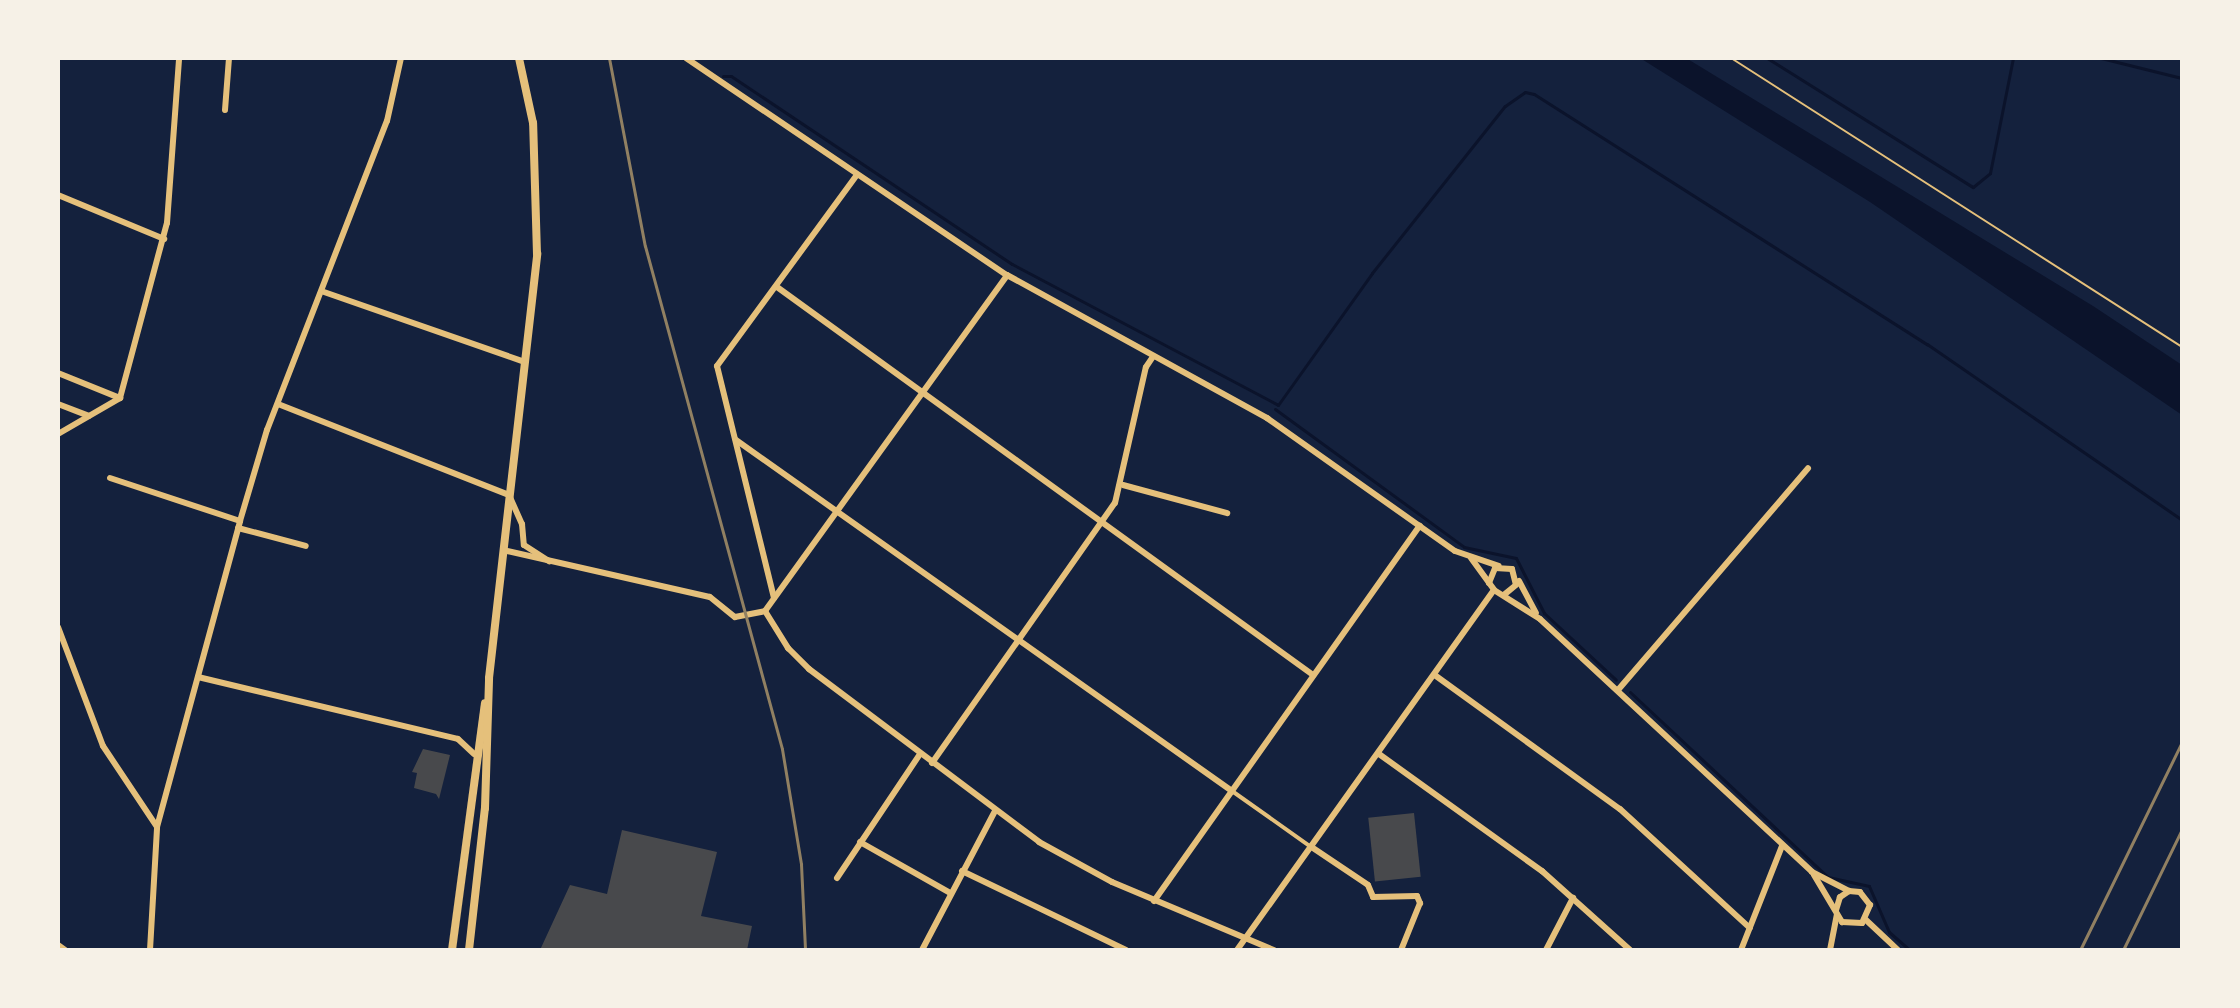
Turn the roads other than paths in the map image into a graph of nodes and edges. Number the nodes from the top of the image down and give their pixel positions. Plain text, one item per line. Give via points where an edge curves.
1 (179, 58) edge
2 (229, 58) edge
3 (401, 58) edge
4 (519, 58) edge
5 (686, 58) edge
6 (225, 110) dead end
7 (857, 175) junction
8 (58, 195) edge
9 (164, 239) junction
10 (1007, 275) junction
11 (777, 287) junction
12 (324, 292) junction
13 (1152, 358) junction
14 (525, 362) junction
15 (58, 373) edge
16 (920, 393) junction
17 (120, 398) junction
18 (58, 404) edge
19 (278, 404) junction
20 (89, 416) junction
21 (58, 434) edge
22 (736, 440) junction
23 (1808, 468) dead end
24 (110, 478) dead end
25 (1123, 485) junction
26 (509, 495) junction
27 (837, 511) junction
28 (1227, 513) dead end
29 (1102, 523) junction
30 (239, 524) junction
31 (1420, 526) junction
32 (306, 546) dead end
33 (503, 550) junction
34 (1471, 558) junction
35 (549, 561) junction
36 (1499, 566) junction
37 (1517, 576) junction
38 (1489, 583) junction
39 (1494, 590) junction
40 (1502, 594) junction
41 (774, 598) junction
42 (765, 611) junction
43 (1540, 619) junction
44 (58, 627) edge
45 (1020, 642) junction
46 (1313, 675) junction
47 (1436, 676) junction
48 (198, 677) junction
49 (488, 687) junction
50 (1618, 690) junction
51 (474, 754) junction
52 (920, 754) junction
53 (1379, 754) junction
54 (932, 763) junction
55 (1232, 791) junction
56 (995, 811) junction
57 (157, 827) junction
58 (860, 842) junction
59 (1782, 845) junction
60 (1313, 848) junction
61 (962, 871) junction
62 (1812, 872) junction
63 (837, 878) dead end
64 (1849, 891) junction
65 (950, 893) junction
66 (1573, 898) junction
67 (1154, 901) junction
68 (1836, 912) junction
69 (1866, 920) junction
70 (1848, 925) junction
71 (1750, 928) junction
72 (1835, 937) junction
73 (1245, 939) junction
74 (58, 945) edge
75 (65, 950) edge
76 (150, 950) edge
77 (452, 950) edge
78 (469, 950) edge
79 (922, 950) edge
80 (1126, 950) edge
81 (1237, 950) edge
82 (1274, 950) edge
83 (1401, 950) edge
84 (1546, 950) edge
85 (1630, 950) edge
86 (1741, 950) edge
87 (1830, 950) edge
88 (1898, 950) edge

1 - 9 street
2 - 6 street
3 - 12 street via 387,121
4 - 14 main road via 533,123 538,199
5 - 7 street
7 - 10 street
7 - 11 street
8 - 9 street
9 - 17 street
10 - 13 street
10 - 16 street
11 - 16 street
11 - 22 street via 717,366
12 - 14 street
12 - 19 street
13 - 25 street
13 - 31 street via 1267,418
14 - 26 main road
15 - 17 street
16 - 27 street
16 - 29 street
17 - 20 street
18 - 20 street
19 - 26 street
19 - 30 street
20 - 21 street
22 - 27 street
22 - 41 street
23 - 50 street
24 - 30 street
25 - 28 street
25 - 29 street
26 - 33 main road
26 - 35 street via 522,524 524,545
27 - 41 street
27 - 45 street
29 - 45 street
29 - 46 street
30 - 32 street
30 - 48 street
31 - 34 street
31 - 46 street
33 - 35 street
33 - 49 main road
34 - 36 street
34 - 38 street
35 - 42 street via 710,597 727,615
36 - 37 street
36 - 38 street
37 - 40 street via 1514,589
37 - 43 street
38 - 39 street
39 - 40 street
39 - 47 street
40 - 43 street
41 - 42 street
42 - 52 street via 799,660
43 - 50 street
44 - 57 street via 103,746
45 - 54 street
45 - 55 street
46 - 55 street
47 - 53 street
47 - 71 street via 1620,809
48 - 51 street via 458,739
48 - 57 street
49 - 51 main road
49 - 78 main road via 485,808
50 - 59 street
51 - 77 main road
52 - 54 street
52 - 58 street
53 - 60 street
53 - 66 street
54 - 56 street
55 - 60 street
55 - 67 street
56 - 61 street
56 - 67 street via 1079,865
57 - 76 street
58 - 63 street
58 - 65 street
59 - 62 street
59 - 71 street
60 - 73 street
60 - 83 street via 1368,885 1373,897 1414,895 1420,903
61 - 65 street
61 - 80 street
62 - 64 street
62 - 68 street
64 - 68 street via 1840,897
64 - 69 street via 1868,900
65 - 79 street
66 - 84 street
66 - 85 street
67 - 73 street
68 - 70 street
68 - 72 street
69 - 70 street
69 - 88 street
70 - 72 street
71 - 86 street
72 - 87 street
73 - 81 street
73 - 82 street
74 - 75 street

